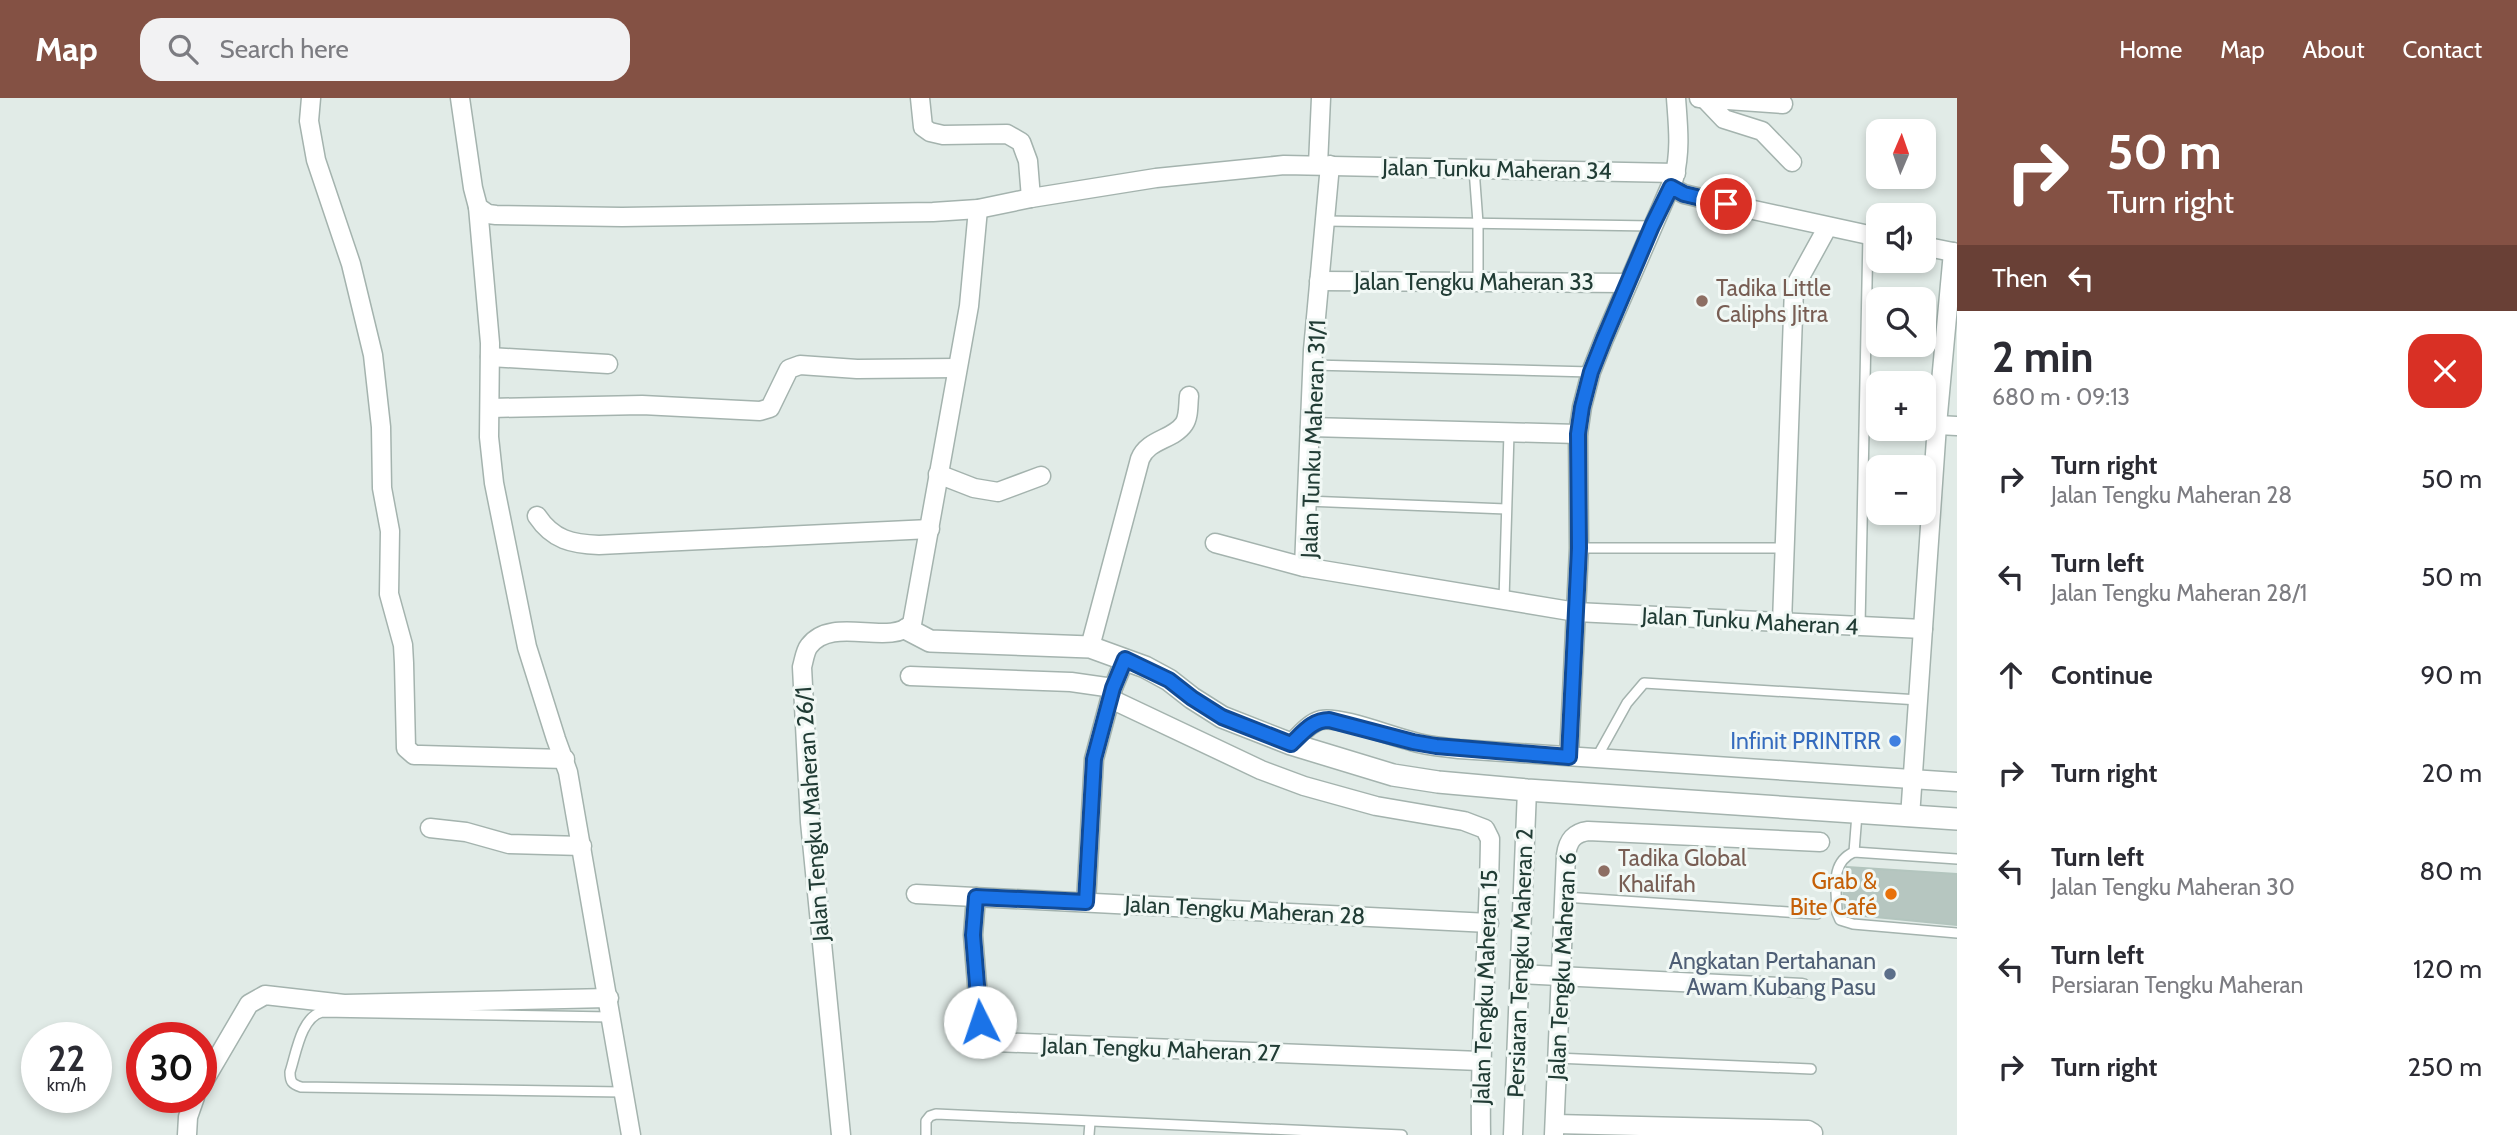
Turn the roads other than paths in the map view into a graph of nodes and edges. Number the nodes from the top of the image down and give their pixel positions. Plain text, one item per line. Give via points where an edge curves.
1 (311, 98) edge
2 (460, 98) edge
3 (919, 98) edge
4 (1321, 98) edge
5 (1675, 98) edge
6 (1697, 98) edge
7 (1704, 98) edge
8 (1783, 104) dead end
9 (1792, 162) dead end
10 (1324, 165) junction
11 (1474, 169) junction
12 (1674, 180) junction
13 (1031, 198) junction
14 (478, 207) junction
15 (978, 209) junction
16 (1325, 221) junction
17 (1478, 223) junction
18 (1652, 226) junction
19 (1827, 228) junction
20 (1866, 235) edge
21 (1936, 249) edge
22 (1955, 253) edge
23 (1872, 273) edge
24 (1320, 281) junction
25 (1478, 282) junction
26 (1628, 283) junction
27 (490, 357) junction
28 (608, 364) dead end
29 (1312, 365) junction
30 (957, 369) junction
31 (1591, 372) junction
32 (1189, 396) dead end
33 (491, 408) junction
34 (1937, 425) junction
35 (1957, 426) edge
36 (1310, 427) junction
37 (1509, 433) junction
38 (1578, 434) junction
39 (938, 474) junction
40 (1041, 476) dead end
41 (1306, 501) junction
42 (1506, 509) junction
43 (537, 516) dead end
44 (930, 529) junction
45 (1215, 543) dead end
46 (1579, 548) junction
47 (1784, 548) junction
48 (1304, 567) junction
49 (1504, 600) junction
50 (1576, 612) junction
51 (1782, 623) junction
52 (1860, 626) junction
53 (907, 629) junction
54 (1923, 629) junction
55 (1090, 647) junction
56 (1125, 659) junction
57 (909, 676) dead end
58 (1112, 693) junction
59 (1919, 700) junction
60 (1291, 744) junction
61 (1569, 757) junction
62 (1597, 757) junction
63 (565, 759) junction
64 (1913, 779) junction
65 (1957, 782) edge
66 (1527, 790) junction
67 (1857, 814) junction
68 (1910, 817) junction
69 (1957, 820) edge
70 (429, 828) dead end
71 (1820, 842) dead end
72 (582, 846) junction
73 (1854, 852) junction
74 (1957, 859) edge
75 (916, 894) dead end
76 (976, 897) junction
77 (1564, 897) junction
78 (1086, 902) junction
79 (1817, 914) dead end
80 (1489, 923) junction
81 (1957, 933) edge
82 (1520, 974) junction
83 (1562, 976) junction
84 (1802, 988) dead end
85 (609, 998) junction
86 (611, 1017) junction
87 (1556, 1058) junction
88 (217, 1059) edge
89 (1480, 1061) junction
90 (1811, 1069) dead end
91 (622, 1092) junction
92 (189, 1113) edge
93 (1090, 1122) junction
94 (1554, 1129) edge
95 (1608, 1130) edge
96 (1740, 1131) edge
97 (1813, 1134) edge
98 (187, 1135) edge
99 (631, 1135) edge
100 (841, 1135) edge
101 (926, 1135) edge
102 (1089, 1135) edge
103 (1402, 1135) edge
104 (1481, 1135) edge
105 (1513, 1135) edge

1 - 63 street via 309,121 316,160 351,264 376,375 382,488 390,531 389,594 403,645 406,748 414,755
2 - 14 street
3 - 13 street via 923,127 930,132 1007,134 1021,142 1028,161
4 - 10 street, Jalan Tunku Maheran 31/1
5 - 12 street via 1680,133
6 - 7 street
7 - 8 street
7 - 9 street via 1724,119 1762,131
10 - 11 street, Jalan Tunku Maheran 34
10 - 13 street, Jalan Tunku Maheran 34 via 1156,178
10 - 16 street, Jalan Tunku Maheran 31/1
11 - 12 street, Jalan Tunku Maheran 34
11 - 17 lane
12 - 18 street
12 - 19 street, Jalan Tunku Maheran 34 via 1684,194
13 - 15 street, Jalan Tunku Maheran 34
14 - 15 street, Jalan Tunku Maheran 34 via 496,215 622,217
14 - 27 street
15 - 30 street via 971,297
16 - 17 lane
16 - 24 street, Jalan Tunku Maheran 31/1
17 - 18 lane
17 - 25 lane
18 - 26 street
19 - 20 street, Jalan Tunku Maheran 34
19 - 47 street via 1794,288
21 - 22 street
22 - 34 street
23 - 52 lane
24 - 25 street, Jalan Tengku Maheran 33
24 - 29 street, Jalan Tunku Maheran 31/1
25 - 26 street, Jalan Tengku Maheran 33
26 - 31 street
27 - 28 street
27 - 33 street
29 - 31 lane
29 - 36 street, Jalan Tunku Maheran 31/1
30 - 33 street via 800,365 789,369 770,408 760,411 642,405
30 - 39 street
31 - 38 street
32 - 55 street via 1183,427 1151,445 1140,459
33 - 63 street via 494,483 527,647
34 - 35 street
34 - 54 street
36 - 37 street
36 - 41 street, Jalan Tunku Maheran 31/1
37 - 38 street
37 - 42 lane
38 - 46 street
39 - 40 street via 998,492
39 - 44 street
41 - 42 lane
41 - 48 street, Jalan Tunku Maheran 31/1
42 - 49 lane
43 - 44 street via 563,541 588,545
44 - 53 street via 916,615
45 - 48 street
46 - 47 lane
46 - 50 street
47 - 51 street
48 - 49 street, Jalan Tunku Maheran 31/1
49 - 50 street, Jalan Tunku Maheran 31/1
50 - 51 street, Jalan Tunku Maheran 4
50 - 61 street
51 - 52 street, Jalan Tunku Maheran 4
52 - 54 street, Jalan Tunku Maheran 4
53 - 55 street via 930,641
53 - 100 street, Jalan Tengku Maheran 26/1 via 822,636 808,647 802,667 810,822
54 - 59 street
55 - 56 street
56 - 58 street
56 - 60 street via 1169,680 1222,717
57 - 58 street via 1071,682
58 - 78 street via 1094,759
58 - 80 street, Jalan Tengku Maheran 15 via 1304,786 1485,829 1490,839
59 - 62 lane via 1644,683 1626,702
59 - 64 street
60 - 61 street via 1310,726 1329,720 1436,746
60 - 66 street via 1393,775
61 - 62 street
62 - 64 street
63 - 72 street
64 - 65 street
64 - 68 street
66 - 67 street
66 - 82 street, Persiaran Tengku Maheran 2
67 - 68 street
67 - 73 lane
68 - 69 street
70 - 72 street via 509,844
71 - 77 street, Jalan Tengku Maheran 6 via 1579,832 1567,845
72 - 85 street
73 - 74 lane
73 - 81 lane via 1837,867 1840,920
75 - 76 street, Jalan Tengku Maheran 28
76 - 78 street, Jalan Tengku Maheran 28
76 - 89 street, Jalan Tengku Maheran 27 via 973,935 980,1022 982,1032 994,1042
77 - 79 lane
77 - 83 street, Jalan Tengku Maheran 6
78 - 80 street, Jalan Tengku Maheran 28
80 - 89 street, Jalan Tengku Maheran 15
82 - 83 street
82 - 105 street, Persiaran Tengku Maheran 2
83 - 84 street
83 - 87 street, Jalan Tengku Maheran 6
85 - 86 street
85 - 88 street via 344,1004 265,995 249,1004
86 - 91 street
86 - 91 lane via 322,1012 307,1023 290,1079 301,1087
87 - 90 lane
87 - 94 street, Jalan Tengku Maheran 6
89 - 104 street, Jalan Tengku Maheran 15
91 - 99 street
92 - 98 street
93 - 101 lane via 936,1114 926,1121
93 - 102 lane
93 - 103 lane
94 - 95 street
95 - 96 street
96 - 97 street via 1808,1130

